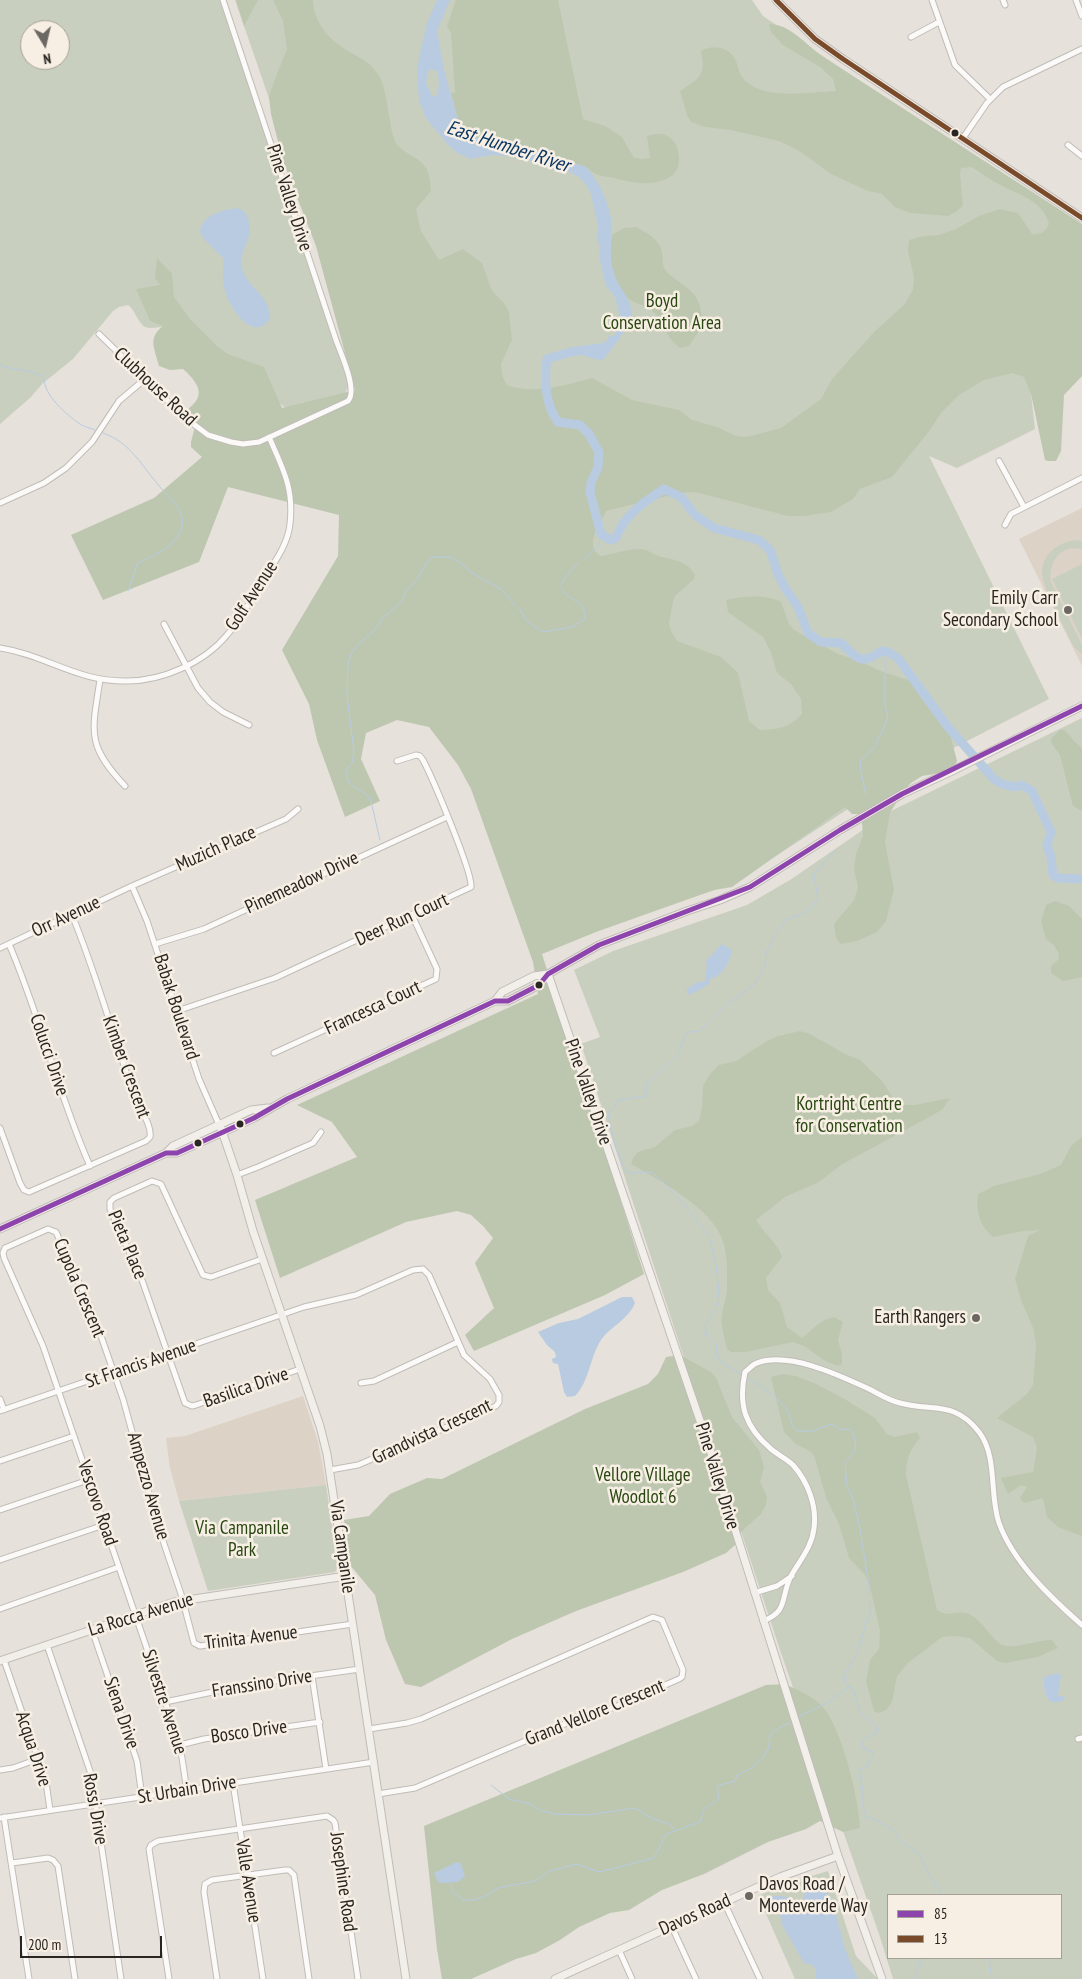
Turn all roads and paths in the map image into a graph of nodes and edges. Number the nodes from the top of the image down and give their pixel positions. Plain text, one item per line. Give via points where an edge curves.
1 (223, 0) edge
2 (776, 0) edge
3 (932, 0) edge
4 (1076, 0) edge
5 (1082, 16) edge
6 (939, 22) junction
7 (911, 37) dead end
8 (1082, 48) edge
9 (990, 99) junction
10 (963, 138) junction
11 (1068, 145) dead end
12 (1082, 156) edge
13 (1082, 218) edge
14 (99, 334) dead end
15 (145, 379) junction
16 (352, 397) joint
17 (269, 438) junction
18 (999, 460) dead end
19 (1082, 478) edge
20 (0, 503) edge
21 (1024, 507) junction
22 (1004, 525) dead end
23 (164, 624) dead end
24 (0, 648) edge
25 (187, 666) junction
26 (100, 680) junction
27 (1082, 706) edge
28 (249, 725) dead end
29 (396, 761) dead end
30 (125, 786) dead end
31 (298, 809) dead end
32 (447, 817) junction
33 (132, 886) junction
34 (412, 915) junction
35 (72, 916) junction
36 (8, 944) junction
37 (155, 944) junction
38 (0, 948) edge
39 (548, 974) junction
40 (177, 1011) junction
41 (274, 1053) dead end
42 (0, 1128) edge
43 (221, 1129) junction
44 (321, 1132) dead end
45 (90, 1166) junction
46 (237, 1175) junction
47 (0, 1229) edge
48 (262, 1259) junction
49 (282, 1315) junction
50 (458, 1342) junction
51 (168, 1354) junction
52 (300, 1369) junction
53 (113, 1373) junction
54 (360, 1384) dead end
55 (59, 1392) junction
56 (0, 1399) edge
57 (2, 1411) edge
58 (74, 1436) junction
59 (0, 1461) edge
60 (330, 1470) junction
61 (88, 1480) junction
62 (0, 1510) edge
63 (104, 1524) junction
64 (0, 1560) edge
65 (119, 1567) junction
66 (346, 1576) junction
67 (792, 1576) junction
68 (777, 1586) junction
69 (754, 1593) junction
70 (784, 1596) junction
71 (182, 1600) junction
72 (0, 1609) edge
73 (135, 1615) junction
74 (763, 1621) junction
75 (353, 1624) junction
76 (1082, 1624) edge
77 (92, 1630) junction
78 (47, 1645) junction
79 (2, 1661) edge
80 (360, 1669) junction
81 (312, 1676) junction
82 (165, 1702) junction
83 (320, 1722) junction
84 (369, 1729) junction
85 (180, 1745) junction
86 (38, 1759) junction
87 (374, 1762) junction
88 (326, 1769) junction
89 (0, 1770) edge
90 (233, 1783) junction
91 (188, 1791) junction
92 (378, 1794) junction
93 (142, 1797) junction
94 (96, 1804) junction
95 (50, 1810) junction
96 (2, 1818) edge
97 (240, 1828) junction
98 (838, 1856) junction
99 (12, 1863) junction
100 (247, 1875) junction
101 (724, 1902) junction
102 (672, 1926) junction
103 (618, 1950) junction
104 (568, 1976) edge
105 (29, 1979) edge
106 (76, 1979) edge
107 (122, 1979) edge
108 (169, 1979) edge
109 (217, 1979) edge
110 (263, 1979) edge
111 (309, 1979) edge
112 (358, 1979) edge
113 (406, 1979) edge
114 (555, 1979) edge
115 (632, 1979) edge
116 (696, 1979) edge
117 (760, 1979) edge
118 (882, 1979) edge

1 - 16 street, Pine Valley Drive via 342,355
2 - 10 street via 815,39
3 - 6 street
4 - 5 street
6 - 7 street
6 - 9 street via 955,65
8 - 9 street via 1006,85
9 - 10 street
10 - 13 street
11 - 12 street
14 - 15 street, Clubhouse Road
15 - 17 street, Clubhouse Road via 183,416 208,434 243,444
15 - 20 street via 119,401 92,442 66,468 44,483
16 - 17 street, Clubhouse Road
17 - 25 street, Golf Avenue via 286,472 289,487 288,535 240,619 226,637
18 - 21 street
19 - 21 street
21 - 22 street via 1011,514
23 - 25 street
24 - 26 street, Golf Avenue via 24,653
25 - 26 street, Golf Avenue via 145,680
25 - 28 street via 198,688 210,702
26 - 30 street via 95,740 107,768
27 - 39 street via 902,794 750,887 599,944
29 - 32 street, Deer Run Court via 420,756
31 - 33 street, Muzich Place via 286,819
32 - 34 street, Deer Run Court via 471,878 471,887
32 - 37 street, Pinemeadow Drive via 204,929
33 - 35 street, Orr Avenue
33 - 37 street, Babak Boulevard
34 - 40 street, Deer Run Court via 275,978
34 - 41 street, Francesca Court via 437,970 436,979
35 - 36 street, Orr Avenue
35 - 45 street, Kimber Crescent via 150,1133 146,1141
36 - 38 street, Orr Avenue
36 - 45 street, Colucci Drive
37 - 40 street, Babak Boulevard
39 - 43 street via 539,984 508,1001 495,1001 254,1118
39 - 69 street, Pine Valley Drive via 710,1450
40 - 43 street, Babak Boulevard via 199,1080
42 - 45 street, Kimber Crescent via 14,1170 26,1192 38,1190
43 - 46 street, Via Campanile
43 - 47 street via 177,1153 166,1153
44 - 46 street via 313,1143
46 - 48 street, Via Campanile
48 - 49 street, Via Campanile
48 - 51 street, Pieta Place via 207,1277 201,1271 161,1184 152,1181 111,1200 110,1209 142,1280
49 - 50 street, Grandvista Crescent via 356,1295 413,1270 423,1269 429,1275
49 - 51 street, St Francis Avenue
49 - 52 street, Via Campanile
50 - 54 street via 374,1381
50 - 60 street, Grandvista Crescent via 467,1359 496,1388 500,1398 496,1406 358,1466
51 - 52 street, Basilica Drive via 186,1403 192,1406
51 - 53 street, St Francis Avenue
52 - 60 street, Via Campanile via 324,1440
53 - 55 street, St Francis Avenue
53 - 55 street, Cupola Crescent via 94,1316 56,1232 48,1229 5,1248 3,1253 39,1335
53 - 71 street, Ampezzo Avenue via 133,1430 158,1526
55 - 57 street, St Francis Avenue
55 - 58 street, Vescovo Road
56 - 57 street
58 - 59 street
58 - 61 street, Vescovo Road
60 - 66 street, Via Campanile
61 - 62 street
61 - 63 street, Vescovo Road
63 - 64 street
63 - 65 street, Vescovo Road
65 - 72 street
65 - 73 street, Vescovo Road
66 - 71 street, La Rocca Avenue
66 - 75 street, Via Campanile
67 - 68 street
67 - 70 street
67 - 76 street via 805,1556 814,1529 811,1495 792,1465 756,1434 747,1419 741,1390 745,1372 757,1363 774,1360 820,1368 900,1403 942,1407 962,1416 978,1431 988,1447 999,1522 1013,1549 1045,1591
68 - 69 street
68 - 70 street
69 - 74 street, Pine Valley Drive
70 - 74 street via 783,1605 775,1616
71 - 73 street, La Rocca Avenue
71 - 75 street, Trinita Avenue via 194,1644 200,1646
73 - 77 street, La Rocca Avenue
73 - 82 street, Silvestre Avenue
74 - 98 street, Pine Valley Drive
75 - 80 street, Via Campanile
77 - 78 street, La Rocca Avenue
77 - 93 street, Siena Drive via 137,1761
78 - 79 street, La Rocca Avenue
78 - 94 street, Rossi Drive via 87,1761
79 - 86 street, Acqua Drive
80 - 81 street, Franssino Drive
80 - 84 street, Via Campanile
81 - 82 street, Franssino Drive via 246,1684
81 - 83 street
82 - 85 street, Silvestre Avenue
83 - 85 street, Bosco Drive
83 - 88 street
84 - 87 street, Via Campanile
84 - 92 street, Grand Vellore Crescent via 414,1722 653,1617 662,1620 683,1670 680,1679 415,1788
85 - 91 street, Silvestre Avenue
86 - 89 street
86 - 95 street, Acqua Drive via 46,1782
87 - 88 street, St Urbain Drive
87 - 92 street, Via Campanile
88 - 90 street, St Urbain Drive
90 - 91 street, St Urbain Drive
90 - 97 street, Valle Avenue
91 - 93 street, St Urbain Drive
92 - 113 street, Via Campanile
93 - 94 street, St Urbain Drive
94 - 95 street, St Urbain Drive
94 - 107 street, Rossi Drive
95 - 96 street, St Urbain Drive
96 - 99 street
97 - 100 street, Valle Avenue
97 - 108 street via 158,1841 149,1849
97 - 112 street, Josephine Road via 321,1816 333,1820
98 - 101 street, Davos Road via 789,1873
98 - 118 street, Pine Valley Drive
99 - 105 street
99 - 106 street via 48,1858 58,1866
100 - 109 street via 212,1880 204,1887
100 - 110 street, Valle Avenue
100 - 111 street via 284,1870 292,1872
101 - 102 street, Davos Road
101 - 117 street
102 - 103 street, Davos Road
102 - 116 street
103 - 104 street, Davos Road
103 - 115 street
104 - 114 street, Davos Road

